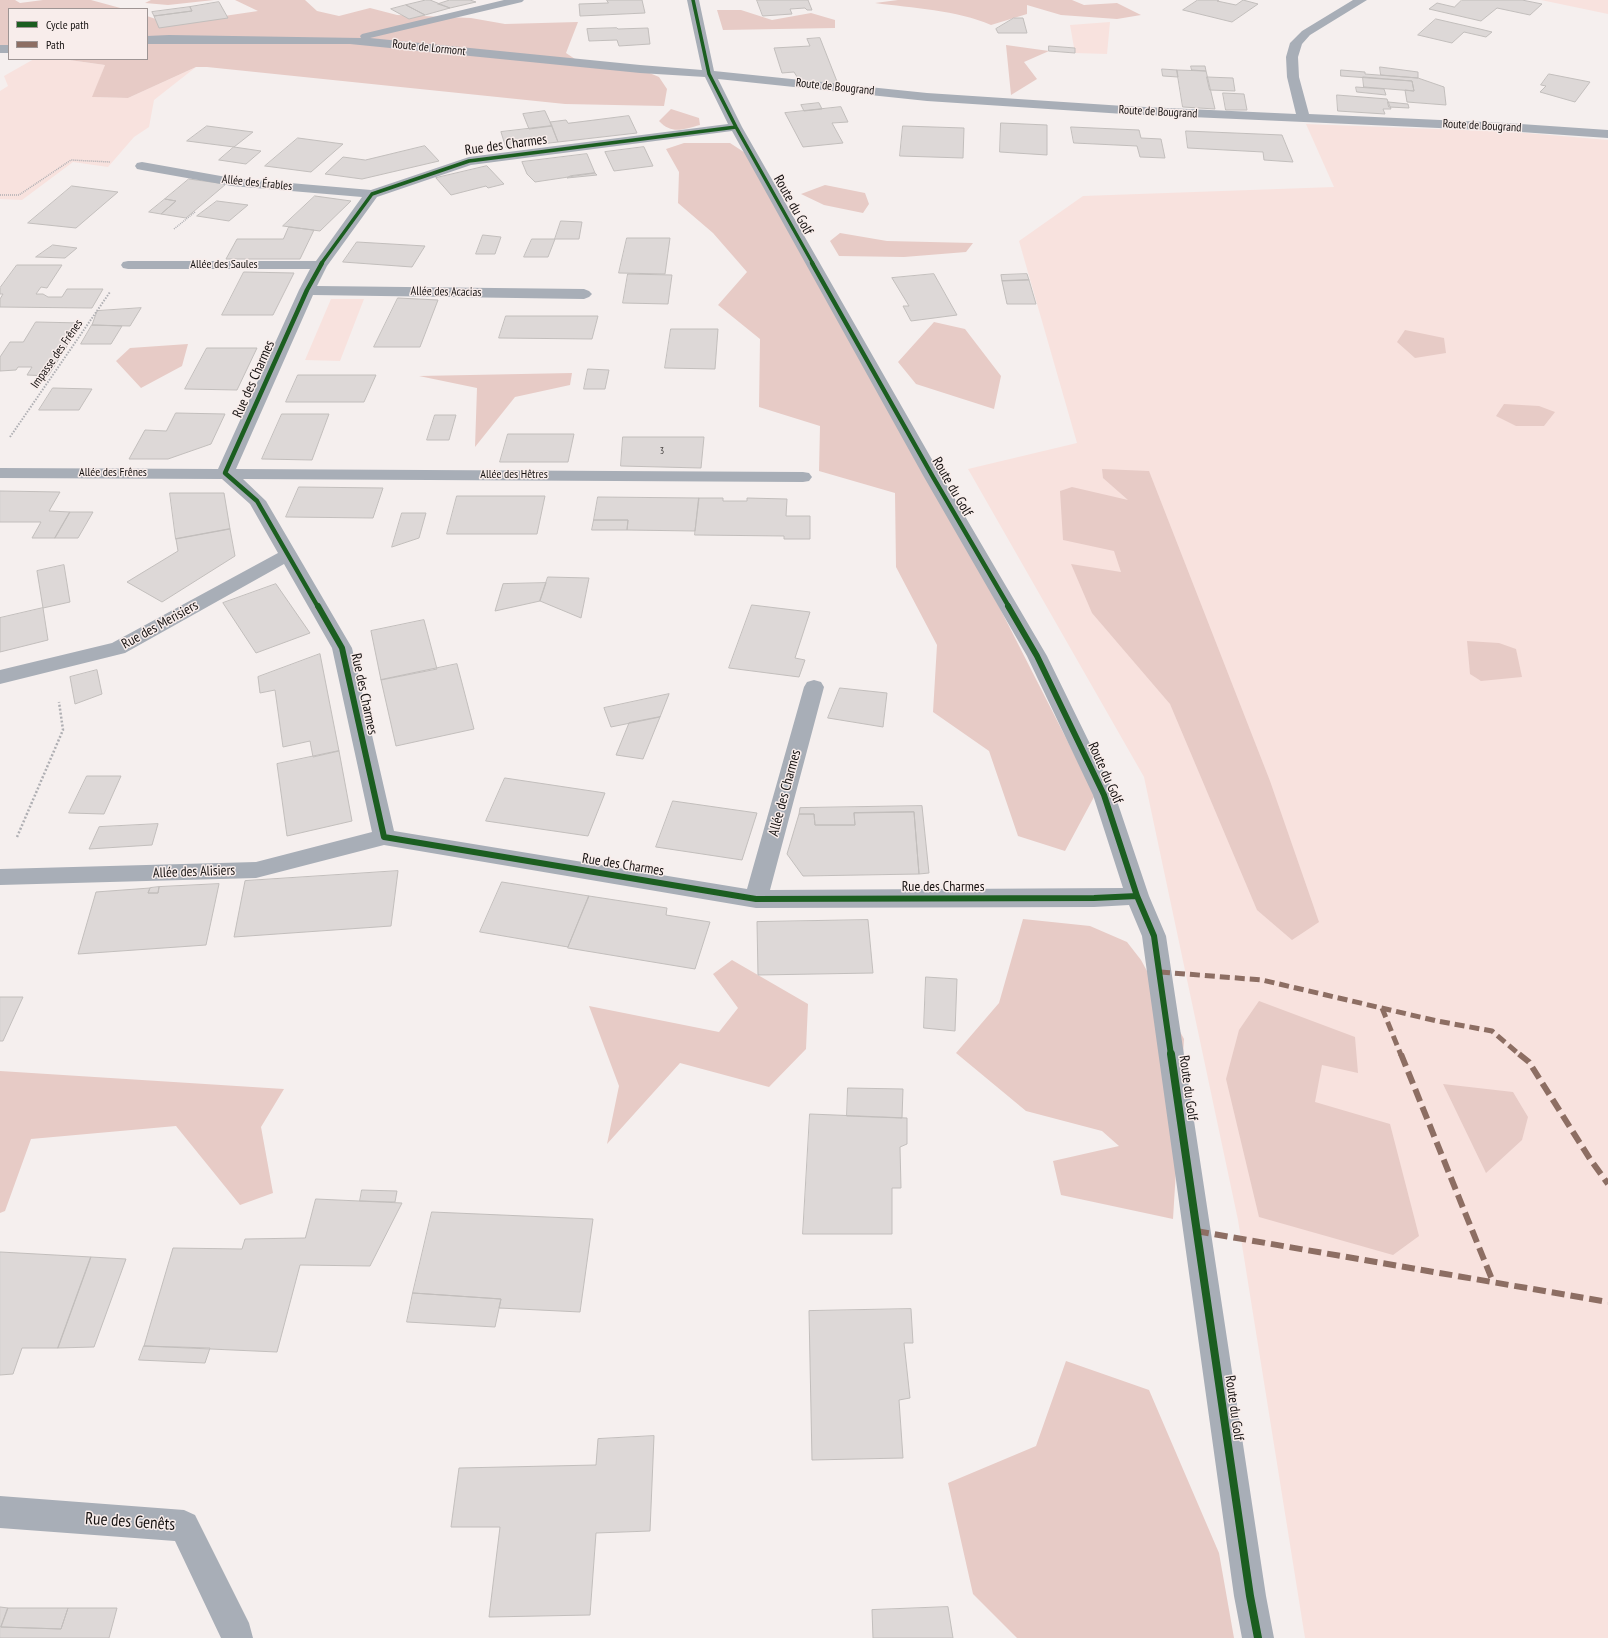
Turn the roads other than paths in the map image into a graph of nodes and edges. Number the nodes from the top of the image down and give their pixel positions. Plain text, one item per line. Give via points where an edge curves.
1 (518, 0) edge
2 (693, 0) edge
3 (1361, 0) edge
4 (148, 40) edge
5 (350, 40) junction
6 (709, 74) junction
7 (1303, 118) junction
8 (736, 127) junction
9 (1608, 134) edge
10 (142, 166) road end
11 (372, 194) junction
12 (128, 265) road end
13 (320, 265) junction
14 (307, 290) junction
15 (584, 294) dead end
16 (0, 473) edge
17 (225, 473) junction
18 (802, 477) dead end
19 (287, 555) junction
20 (0, 677) edge
21 (814, 687) dead end
22 (384, 837) junction
23 (0, 877) edge
24 (1137, 896) junction
25 (756, 899) junction
26 (0, 1512) edge
27 (237, 1638) edge
28 (1258, 1638) edge

1 - 5 street
2 - 6 street, Route du Golf
3 - 7 street via 1306,33 1296,43 1292,57 1293,77
4 - 5 street, Route de Lormont
5 - 6 street, Route de Lormont
6 - 7 street, Route de Bougrand via 927,97
6 - 8 street, Route du Golf
7 - 9 street, Route de Bougrand
8 - 11 street, Rue des Charmes via 469,161
8 - 24 street, Route du Golf via 1037,656 1104,795
10 - 11 street, Allée des Érables via 232,182
11 - 13 street, Rue des Charmes
12 - 13 street, Allée des Saules
13 - 14 street, Rue des Charmes
14 - 15 street, Allée des Acacias
14 - 17 street, Rue des Charmes
16 - 17 street, Allée des Frênes
17 - 18 street, Allée des Hêtres
17 - 19 street, Rue des Charmes via 257,501
19 - 20 street, Rue des Merisiers via 118,648
19 - 22 street, Rue des Charmes via 342,648
21 - 25 street, Allée des Charmes
22 - 23 street, Allée des Alisiers via 256,870
22 - 25 street, Rue des Charmes
24 - 25 street, Rue des Charmes
24 - 28 street, Route du Golf via 1154,936
26 - 27 street, Rue des Genêts via 184,1526 238,1635

